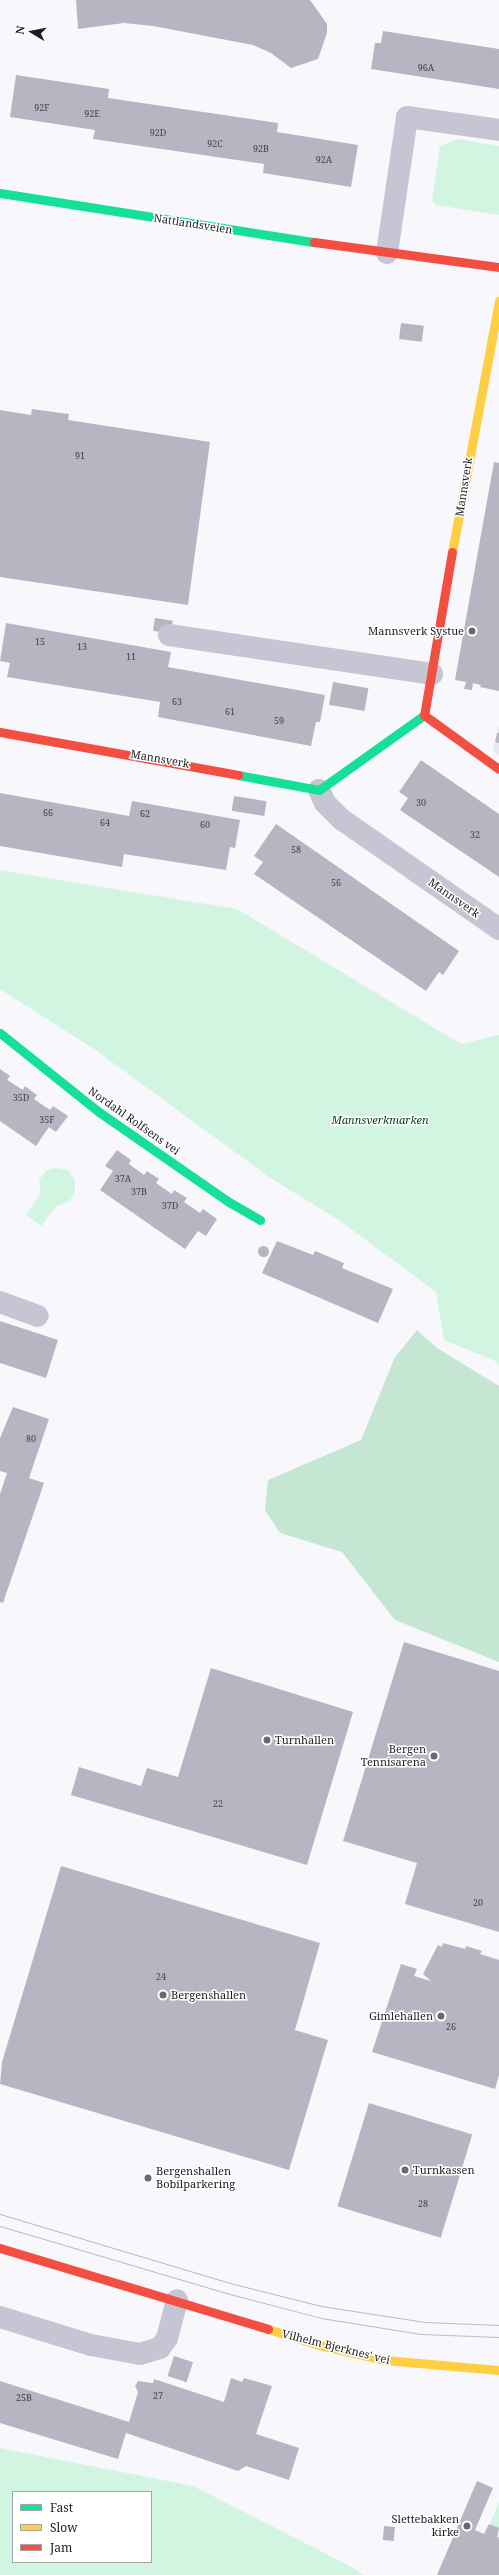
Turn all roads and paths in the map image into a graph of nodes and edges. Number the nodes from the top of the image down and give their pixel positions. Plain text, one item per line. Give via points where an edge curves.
1 (499, 130) edge
2 (0, 193) edge
3 (387, 253) junction
4 (499, 266) edge
5 (499, 300) edge
6 (169, 635) dead end
7 (432, 674) junction
8 (424, 715) junction
9 (0, 732) edge
10 (499, 769) edge
11 (319, 790) junction
12 (499, 929) edge
13 (0, 1033) edge
14 (260, 1220) dead end
15 (0, 1302) edge
16 (38, 1316) dead end
17 (0, 2248) edge
18 (177, 2300) junction
19 (0, 2317) edge
20 (499, 2370) edge

1 - 3 street via 407,117
2 - 3 street, Nattlandsveien
3 - 4 street, Nattlandsveien
5 - 7 street, Mannsverk via 475,419
6 - 7 street
7 - 8 street, Mannsverk
8 - 10 street
8 - 11 street
9 - 11 street, Mannsverk
11 - 12 street, Mannsverk via 325,803 346,822
13 - 14 street, Nordahl Rolfsens vei via 99,1112
15 - 16 street
17 - 18 street, Vilhelm Bjerknes' vei
18 - 19 street via 167,2338 160,2348 140,2354 91,2345
18 - 20 street, Vilhelm Bjerknes' vei via 306,2341 385,2360

